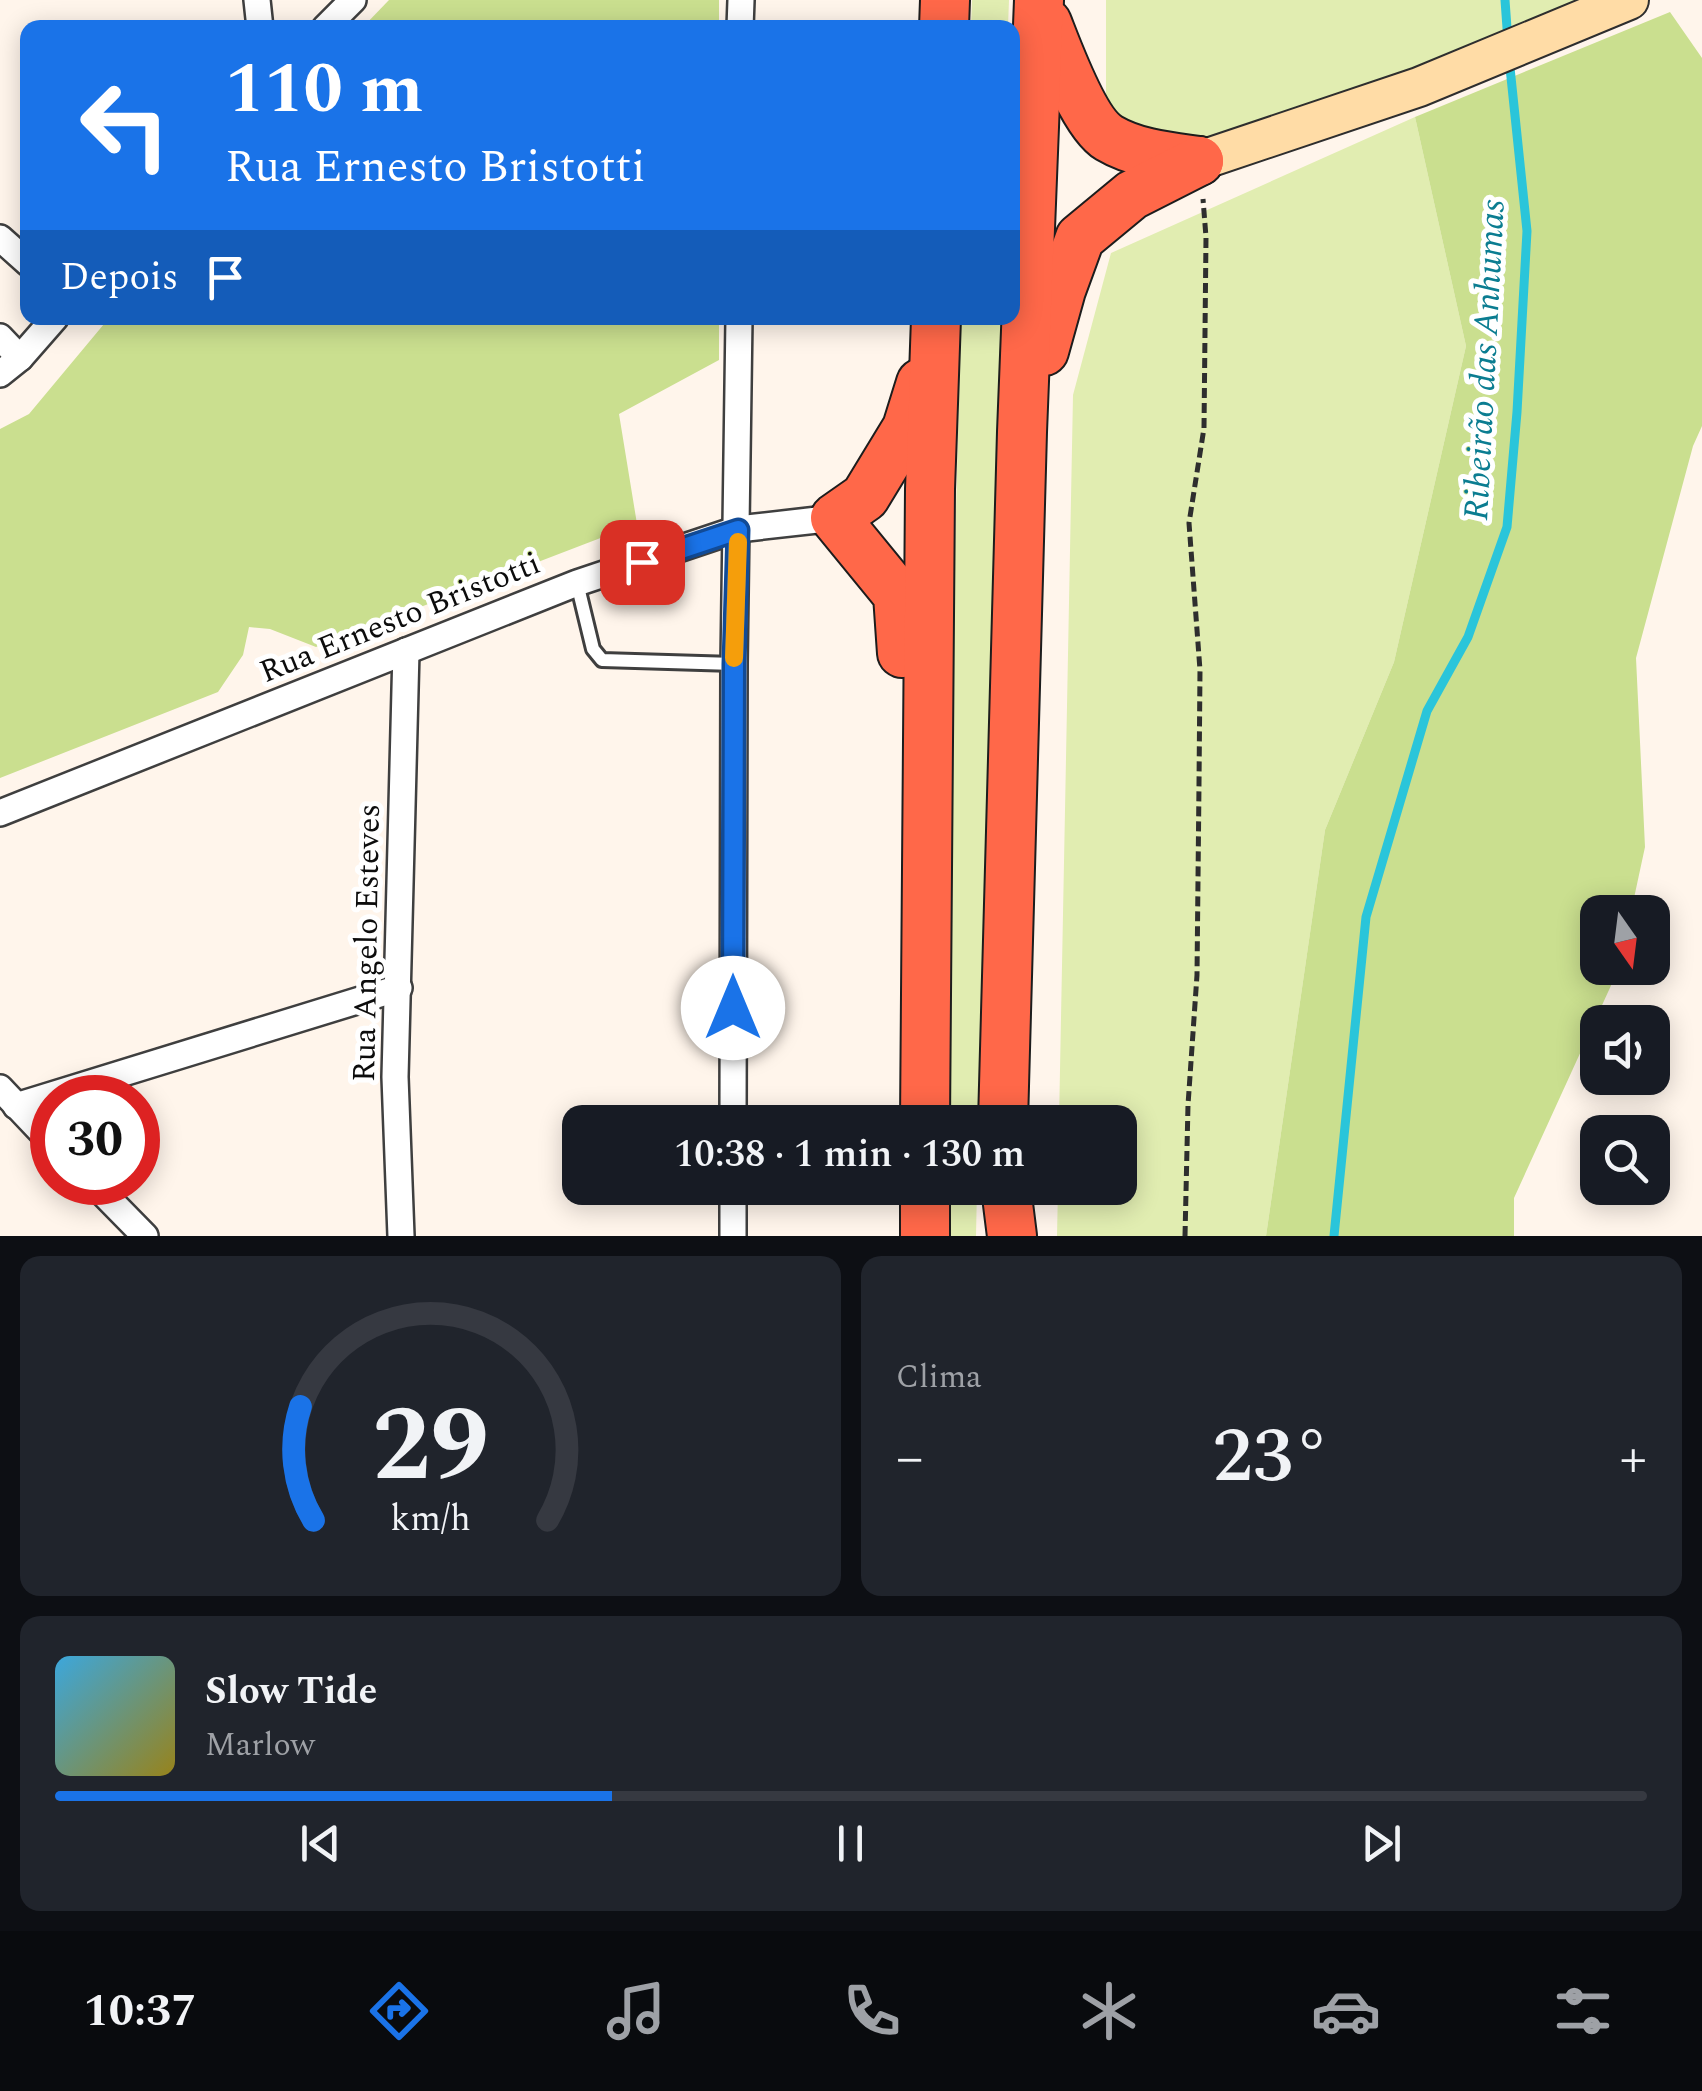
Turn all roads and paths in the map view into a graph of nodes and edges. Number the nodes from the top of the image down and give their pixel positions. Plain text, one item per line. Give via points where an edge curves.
1 (353, 0) edge
2 (1629, 0) edge
3 (1039, 2) edge
4 (333, 20) edge
5 (1200, 161) junction
6 (0, 238) edge
7 (20, 255) edge
8 (48, 325) edge
9 (739, 325) edge
10 (936, 327) edge
11 (0, 337) edge
12 (10, 366) edge
13 (1022, 432) junction
14 (834, 518) junction
15 (738, 530) junction
16 (577, 583) junction
17 (406, 652) junction
18 (734, 664) junction
19 (0, 813) edge
20 (925, 817) junction
21 (399, 988) junction
22 (8, 1097) edge
23 (733, 1105) edge
24 (925, 1105) edge
25 (1003, 1105) edge
26 (30, 1120) edge
27 (115, 1205) edge
28 (733, 1205) edge
29 (925, 1205) edge
30 (1003, 1205) edge
31 (1007, 1205) edge
32 (145, 1236) edge
33 (401, 1236) edge
34 (733, 1236) edge
35 (925, 1236) edge
36 (1000, 1236) edge
37 (1012, 1236) edge
38 (1185, 1236) edge

1 - 4 street
2 - 5 main road via 1419,87
3 - 5 highway via 1072,87 1106,137 1156,156
3 - 13 highway
5 - 13 highway via 1132,195 1080,238
5 - 38 path via 1204,428 1189,523 1200,670 1198,975
6 - 7 street
8 - 12 street
9 - 15 street
10 - 14 highway via 907,428 865,498
10 - 20 highway
11 - 12 street
13 - 25 highway
14 - 15 street, Rua Ernesto Bristotti
14 - 20 highway via 898,595
15 - 16 street, Rua Ernesto Bristotti
15 - 18 street
16 - 17 street, Rua Ernesto Bristotti
16 - 18 lane via 602,660
17 - 19 street, Rua Ernesto Bristotti
17 - 21 street, Rua Angelo Esteves
18 - 23 street
20 - 24 highway
21 - 22 street
21 - 33 street, Rua Angelo Esteves
22 - 26 street
27 - 32 street
28 - 34 street
29 - 35 highway
30 - 36 highway
31 - 37 highway

